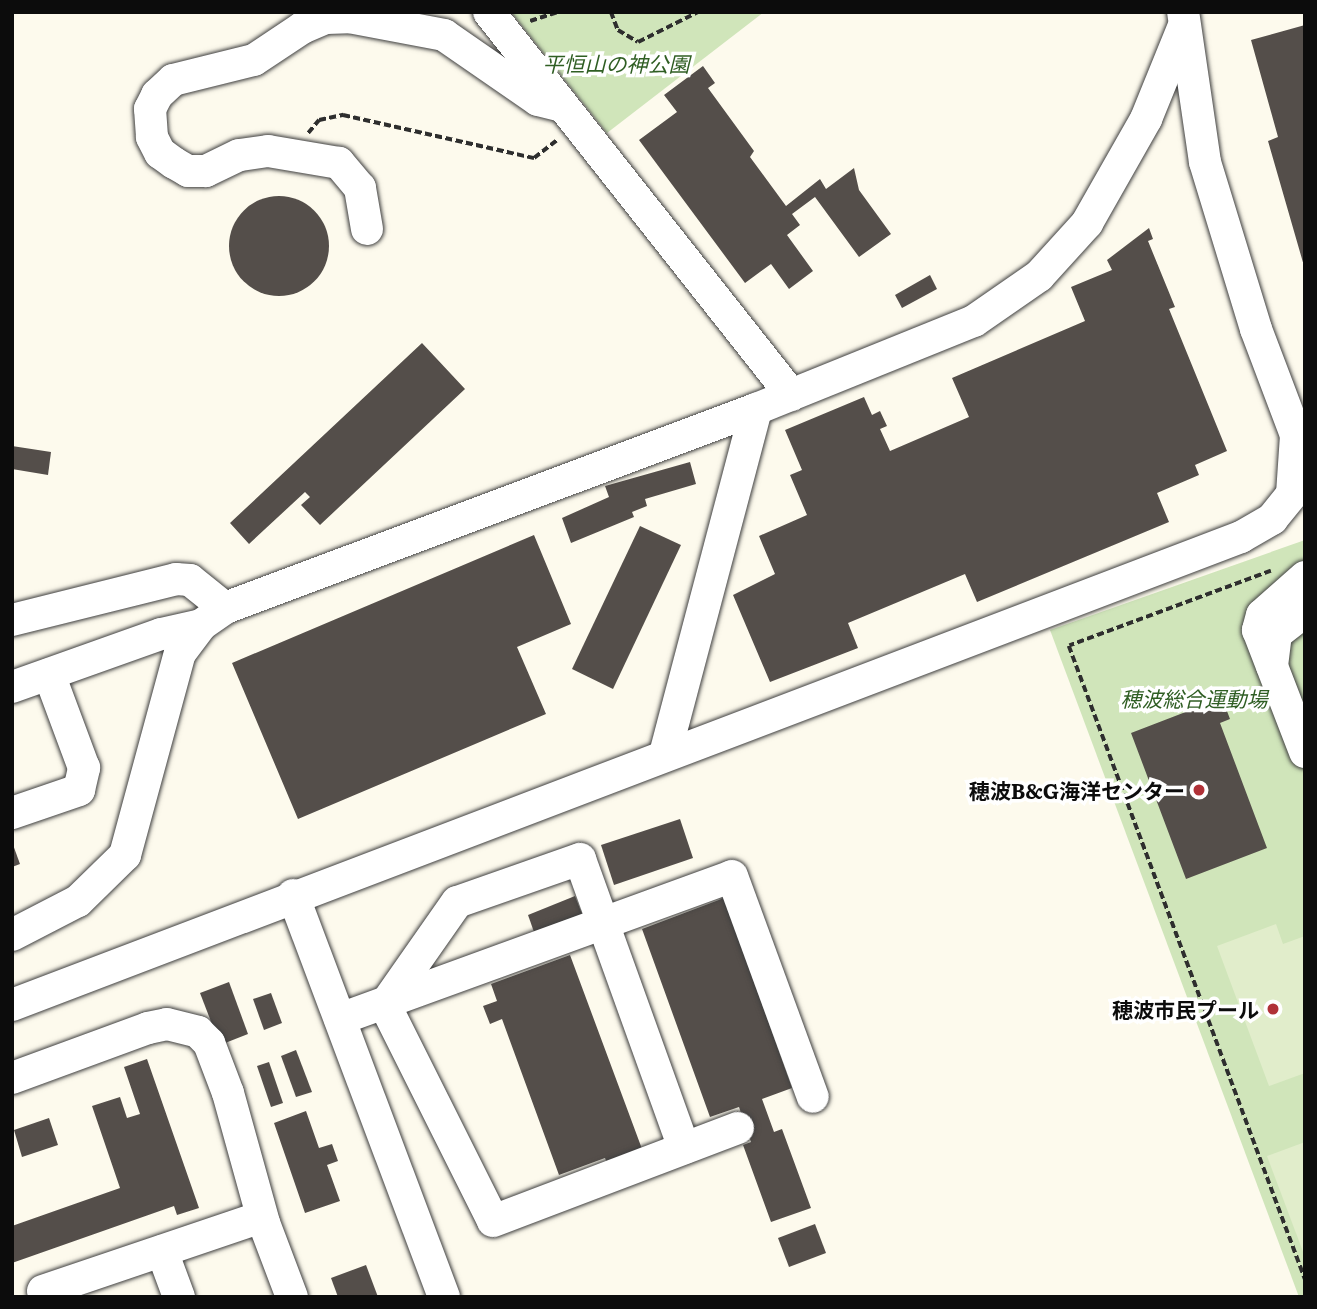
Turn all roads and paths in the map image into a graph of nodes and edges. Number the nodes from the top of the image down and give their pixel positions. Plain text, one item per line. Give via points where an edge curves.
1 (489, 12) edge
2 (611, 12) edge
3 (698, 12) edge
4 (1183, 20) edge
5 (562, 106) junction
6 (300, 156) junction
7 (534, 158) dead end
8 (367, 229) dead end
9 (792, 395) junction
10 (756, 409) junction
11 (1301, 444) edge
12 (1299, 504) edge
13 (1292, 572) edge
14 (1305, 611) edge
15 (213, 617) junction
16 (12, 620) edge
17 (1272, 666) junction
18 (49, 674) junction
19 (12, 687) edge
20 (1305, 752) edge
21 (665, 754) junction
22 (12, 813) edge
23 (293, 895) junction
24 (603, 923) junction
25 (12, 935) edge
26 (386, 1004) junction
27 (12, 1005) edge
28 (340, 1019) junction
29 (12, 1078) edge
30 (813, 1097) dead end
31 (738, 1128) dead end
32 (684, 1148) junction
33 (262, 1217) junction
34 (162, 1251) junction
35 (1305, 1279) edge
36 (43, 1291) dead end
37 (179, 1297) edge
38 (292, 1297) edge
39 (444, 1297) edge

1 - 5 street
2 - 3 path via 618,30 638,42
4 - 9 street via 1146,118 1087,223 1039,276 974,321
4 - 11 street via 1205,162 1256,329
5 - 6 street via 538,100 444,35 349,17 326,18 302,28 254,60 173,80 150,109 152,137 160,153 188,171 206,172 252,151
5 - 9 street
6 - 7 path via 312,126 331,115 343,115
6 - 8 street via 339,163 350,172 359,188
9 - 10 street
10 - 15 street
10 - 21 street
11 - 12 street
12 - 21 street via 1241,537
13 - 17 street via 1262,615 1258,630
13 - 35 path via 1069,646
14 - 17 street via 1276,635
15 - 16 street via 190,580 176,579
15 - 18 street
15 - 25 street via 180,653 125,855 78,901
17 - 20 street
18 - 19 street
18 - 22 street via 84,768 79,790
21 - 23 street
23 - 27 street
23 - 28 street
24 - 26 street
24 - 26 street via 580,859 457,902
24 - 30 street via 733,876
24 - 32 street
26 - 28 street
26 - 32 street via 493,1221
28 - 39 street
29 - 33 street via 148,1028 167,1024 198,1032 209,1043 228,1093
31 - 32 street
33 - 34 street
33 - 38 street
34 - 36 street
34 - 37 street

